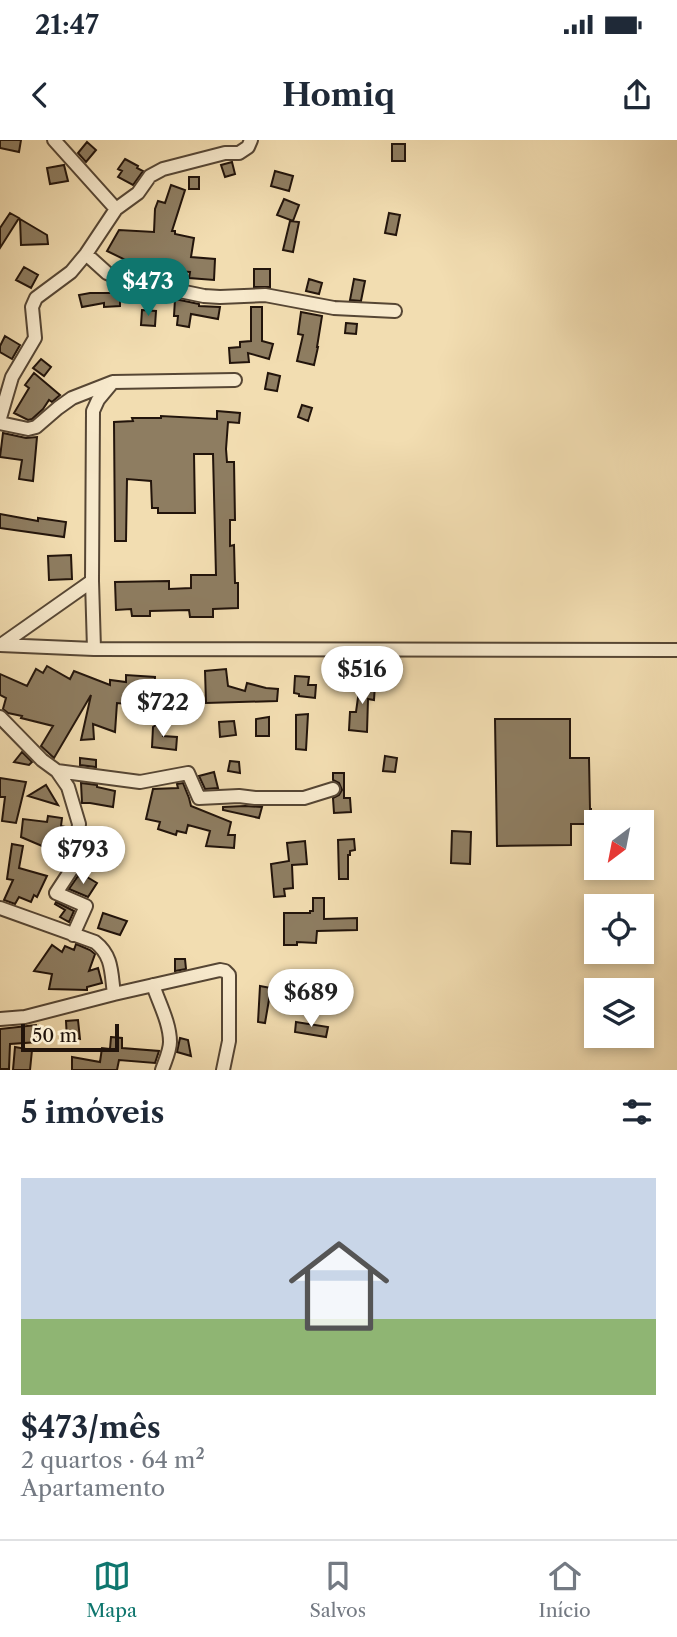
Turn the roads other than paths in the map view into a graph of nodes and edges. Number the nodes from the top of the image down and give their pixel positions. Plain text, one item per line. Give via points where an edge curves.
1 (54, 140) edge
2 (251, 140) edge
3 (116, 209) junction
4 (86, 254) junction
5 (395, 312) dead end
6 (235, 380) dead end
7 (113, 382) junction
8 (4, 387) edge
9 (0, 421) edge
10 (92, 581) junction
11 (0, 645) edge
12 (94, 649) junction
13 (677, 650) edge
14 (0, 717) edge
15 (57, 771) junction
16 (333, 789) dead end
17 (0, 908) edge
18 (73, 934) junction
19 (153, 985) junction
20 (114, 994) junction
21 (0, 1018) edge
22 (162, 1070) edge
23 (223, 1070) edge

1 - 3 street
2 - 3 street via 239,153 163,169
3 - 4 street
4 - 5 street via 107,273 122,279 204,296 265,295 334,308
4 - 8 street via 71,272 36,298 32,307 35,338
6 - 7 street
7 - 9 street via 72,398 36,427
7 - 10 street via 93,411
8 - 9 street
10 - 11 street
10 - 12 street
11 - 12 street
12 - 13 street
14 - 15 street
15 - 16 street via 140,782 188,773 199,798 304,798
15 - 18 street via 68,787 79,824 75,864 56,892 86,906
17 - 18 street
18 - 20 street via 104,949
19 - 20 street
19 - 22 street via 170,1044
19 - 23 street via 220,970 229,975 229,1041
20 - 21 street via 25,1017

